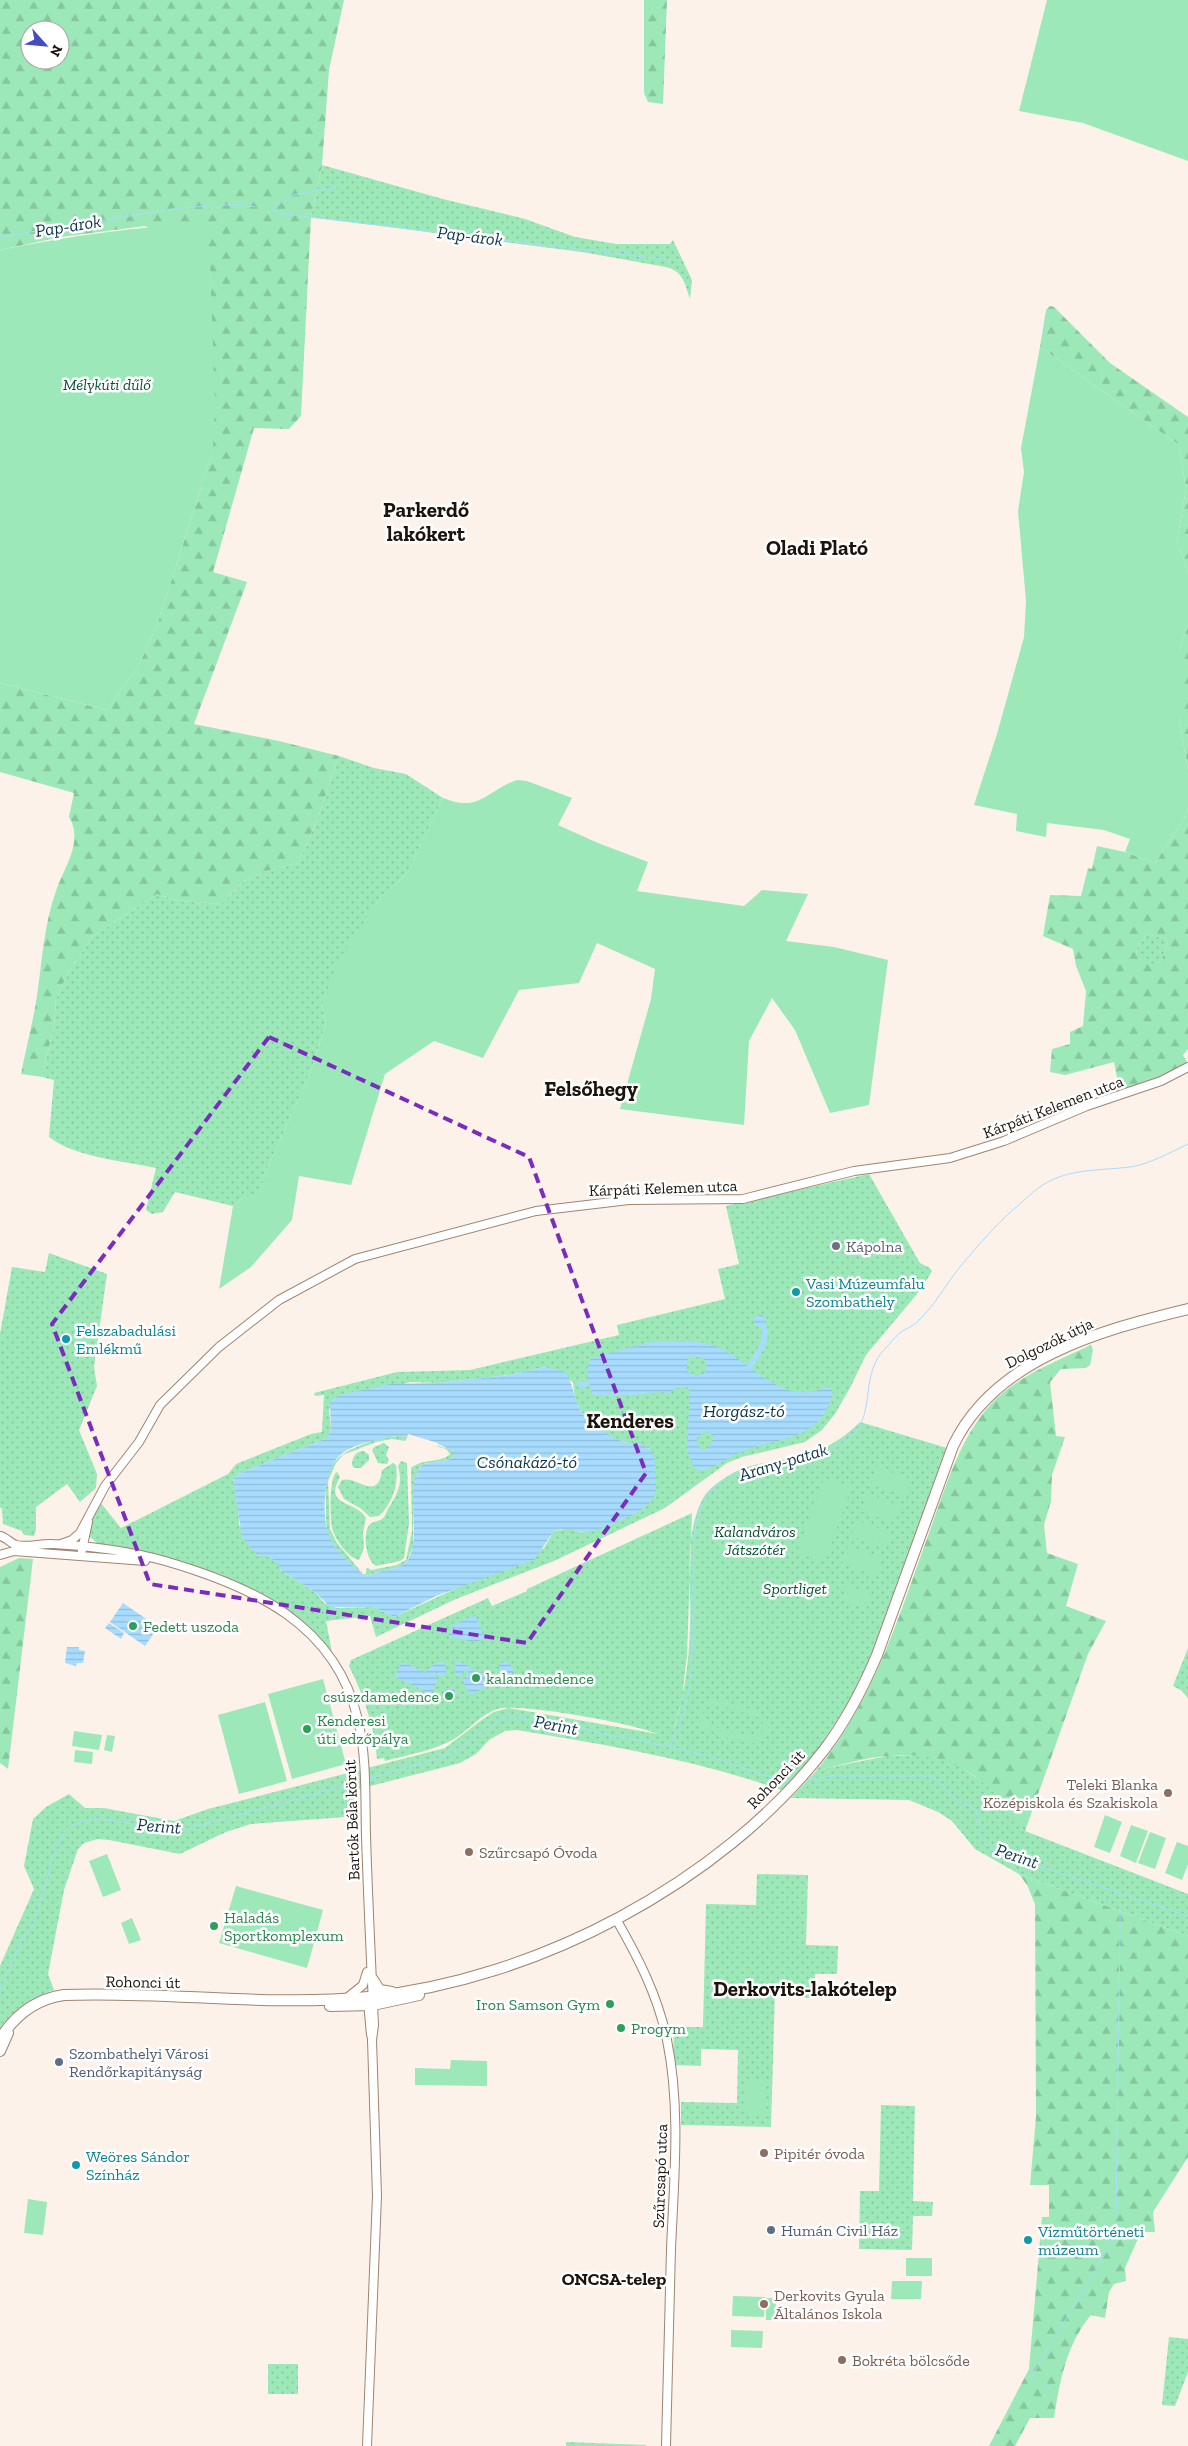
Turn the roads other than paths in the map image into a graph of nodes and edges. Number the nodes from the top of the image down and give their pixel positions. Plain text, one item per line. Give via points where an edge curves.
1 (1188, 1067) edge
2 (1188, 1309) edge
3 (952, 1446) joint
4 (89, 1518) junction
5 (88, 1532) junction
6 (4, 1538) edge
7 (61, 1544) junction
8 (103, 1549) junction
9 (82, 1550) junction
10 (2, 1554) edge
11 (193, 1570) junction
12 (616, 1919) junction
13 (369, 1974) junction
14 (459, 1981) junction
15 (417, 1989) junction
16 (339, 1999) junction
17 (284, 2001) junction
18 (370, 2001) junction
19 (391, 2002) junction
20 (351, 2006) junction
21 (11, 2024) junction
22 (371, 2024) junction
23 (0, 2039) edge
24 (0, 2051) edge
25 (367, 2446) edge
26 (666, 2446) edge

1 - 4 street, Kárpáti Kelemen utca via 1161,1081 1087,1106 1004,1141 950,1158 847,1172 743,1199 629,1200 536,1212 354,1259 280,1300 219,1348 156,1411 139,1442 99,1496
2 - 3 main road, Dolgozók útja via 1092,1337 1018,1373 984,1398
3 - 12 main road, Rohonci út via 866,1680 840,1727 810,1767 753,1824 707,1861
4 - 5 street, Kárpáti Kelemen utca
4 - 7 street, Kárpáti Kelemen utca via 77,1536
5 - 8 street via 91,1541
5 - 9 street, Kárpáti Kelemen utca
6 - 7 street, Bartók Béla körút via 17,1545
6 - 10 street via 9,1545
7 - 9 street, Bartók Béla körút
8 - 9 street, Bartók Béla körút
8 - 11 street, Bartók Béla körút via 146,1556
9 - 10 street, Bartók Béla körút
9 - 11 street, Bartók Béla körút
11 - 13 street, Bartók Béla körút via 245,1589 273,1603 298,1622 339,1671 353,1703 360,1727 364,1765
12 - 14 main road, Rohonci út via 542,1953
12 - 26 street, Szűrcsapó utca via 656,2000 667,2039 673,2084 675,2163
13 - 15 street via 385,1991
13 - 16 street via 356,1993
13 - 18 street, Bartók Béla körút
14 - 15 main road, Rohonci út
14 - 19 main road, Rohonci út
15 - 18 main road, Rohonci út
16 - 17 main road, Rohonci út
16 - 18 main road, Rohonci út
17 - 20 main road, Rohonci út
17 - 21 main road, Rohonci út via 64,1996 34,2004
18 - 19 main road, Rohonci út
18 - 20 main road, Rohonci út
18 - 22 street, Bartók Béla körút
19 - 22 street via 381,2009
20 - 22 street
21 - 23 main road, Rohonci út
21 - 24 main road, Rohonci út
22 - 25 street, Bartók Béla körút via 377,2196

